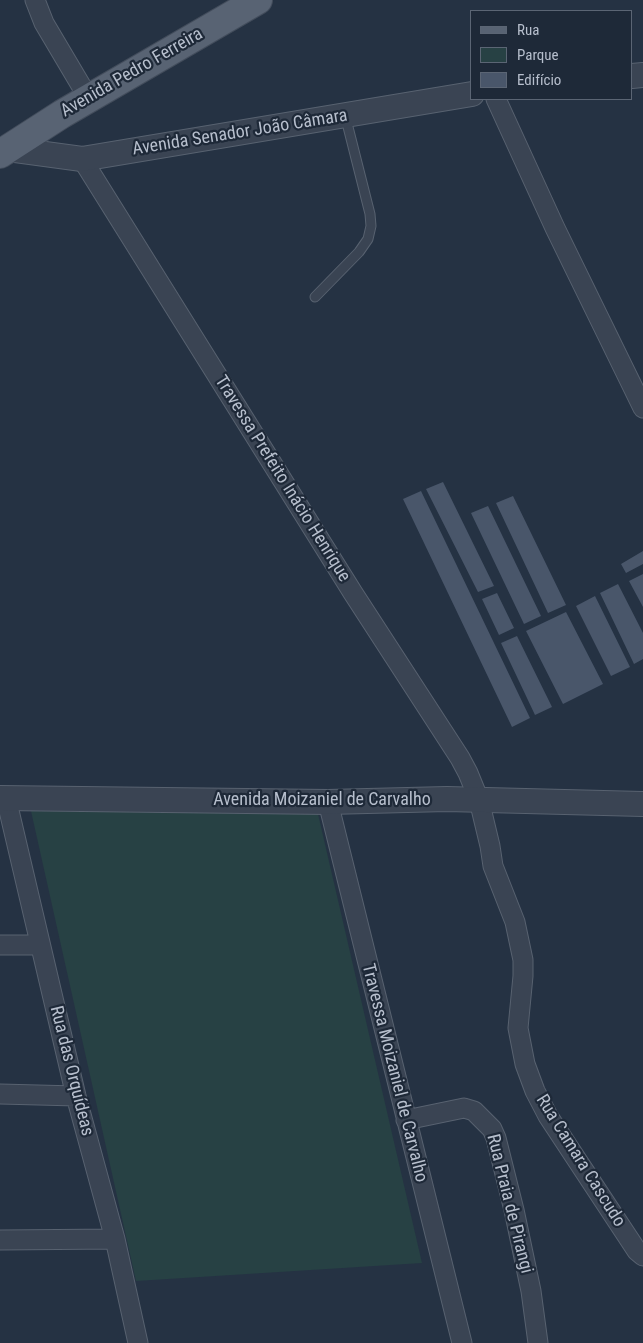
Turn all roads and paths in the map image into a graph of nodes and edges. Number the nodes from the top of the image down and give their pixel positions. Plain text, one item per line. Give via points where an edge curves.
1 (35, 0) edge
2 (258, 0) edge
3 (470, 94) edge
4 (89, 99) junction
5 (496, 100) edge
6 (345, 115) junction
7 (4, 152) edge
8 (82, 159) junction
9 (315, 297) dead end
10 (643, 408) edge
11 (3, 798) edge
12 (479, 800) junction
13 (328, 802) junction
14 (643, 804) edge
15 (0, 945) edge
16 (40, 945) junction
17 (0, 1094) edge
18 (76, 1096) junction
19 (406, 1120) junction
20 (115, 1239) junction
21 (0, 1240) edge
22 (643, 1256) edge
23 (138, 1343) edge
24 (462, 1343) edge
25 (538, 1343) edge

1 - 4 street via 44,23
2 - 4 main road, Avenida Pedro Ferreira
3 - 6 street, Avenida Senador João Câmara
4 - 7 main road, Avenida Pedro Ferreira
5 - 10 street via 554,228
6 - 8 street, Avenida Senador João Câmara
6 - 9 lane via 371,226 368,239 359,252
7 - 8 street, Avenida Senador João Câmara
8 - 12 street, Travessa Prefeito Inácio Henrique via 460,758
11 - 13 street, Avenida Moizaniel de Carvalho
11 - 16 street, Rua das Orquídeas
12 - 13 street, Avenida Moizaniel de Carvalho
12 - 14 street, Avenida Moizaniel de Carvalho
12 - 22 street, Rua Camara Cascudo via 493,866 515,922 523,960 518,1028 525,1064 548,1116
13 - 19 street, Travessa Moizaniel de Carvalho
15 - 16 street
16 - 18 street, Rua das Orquídeas
17 - 18 street
18 - 20 street, Rua das Orquídeas
19 - 24 street, Travessa Moizaniel de Carvalho
19 - 25 street, Rua Praia de Pirangi via 464,1108 474,1111 492,1129 518,1228
20 - 21 street
20 - 23 street, Rua das Orquídeas

